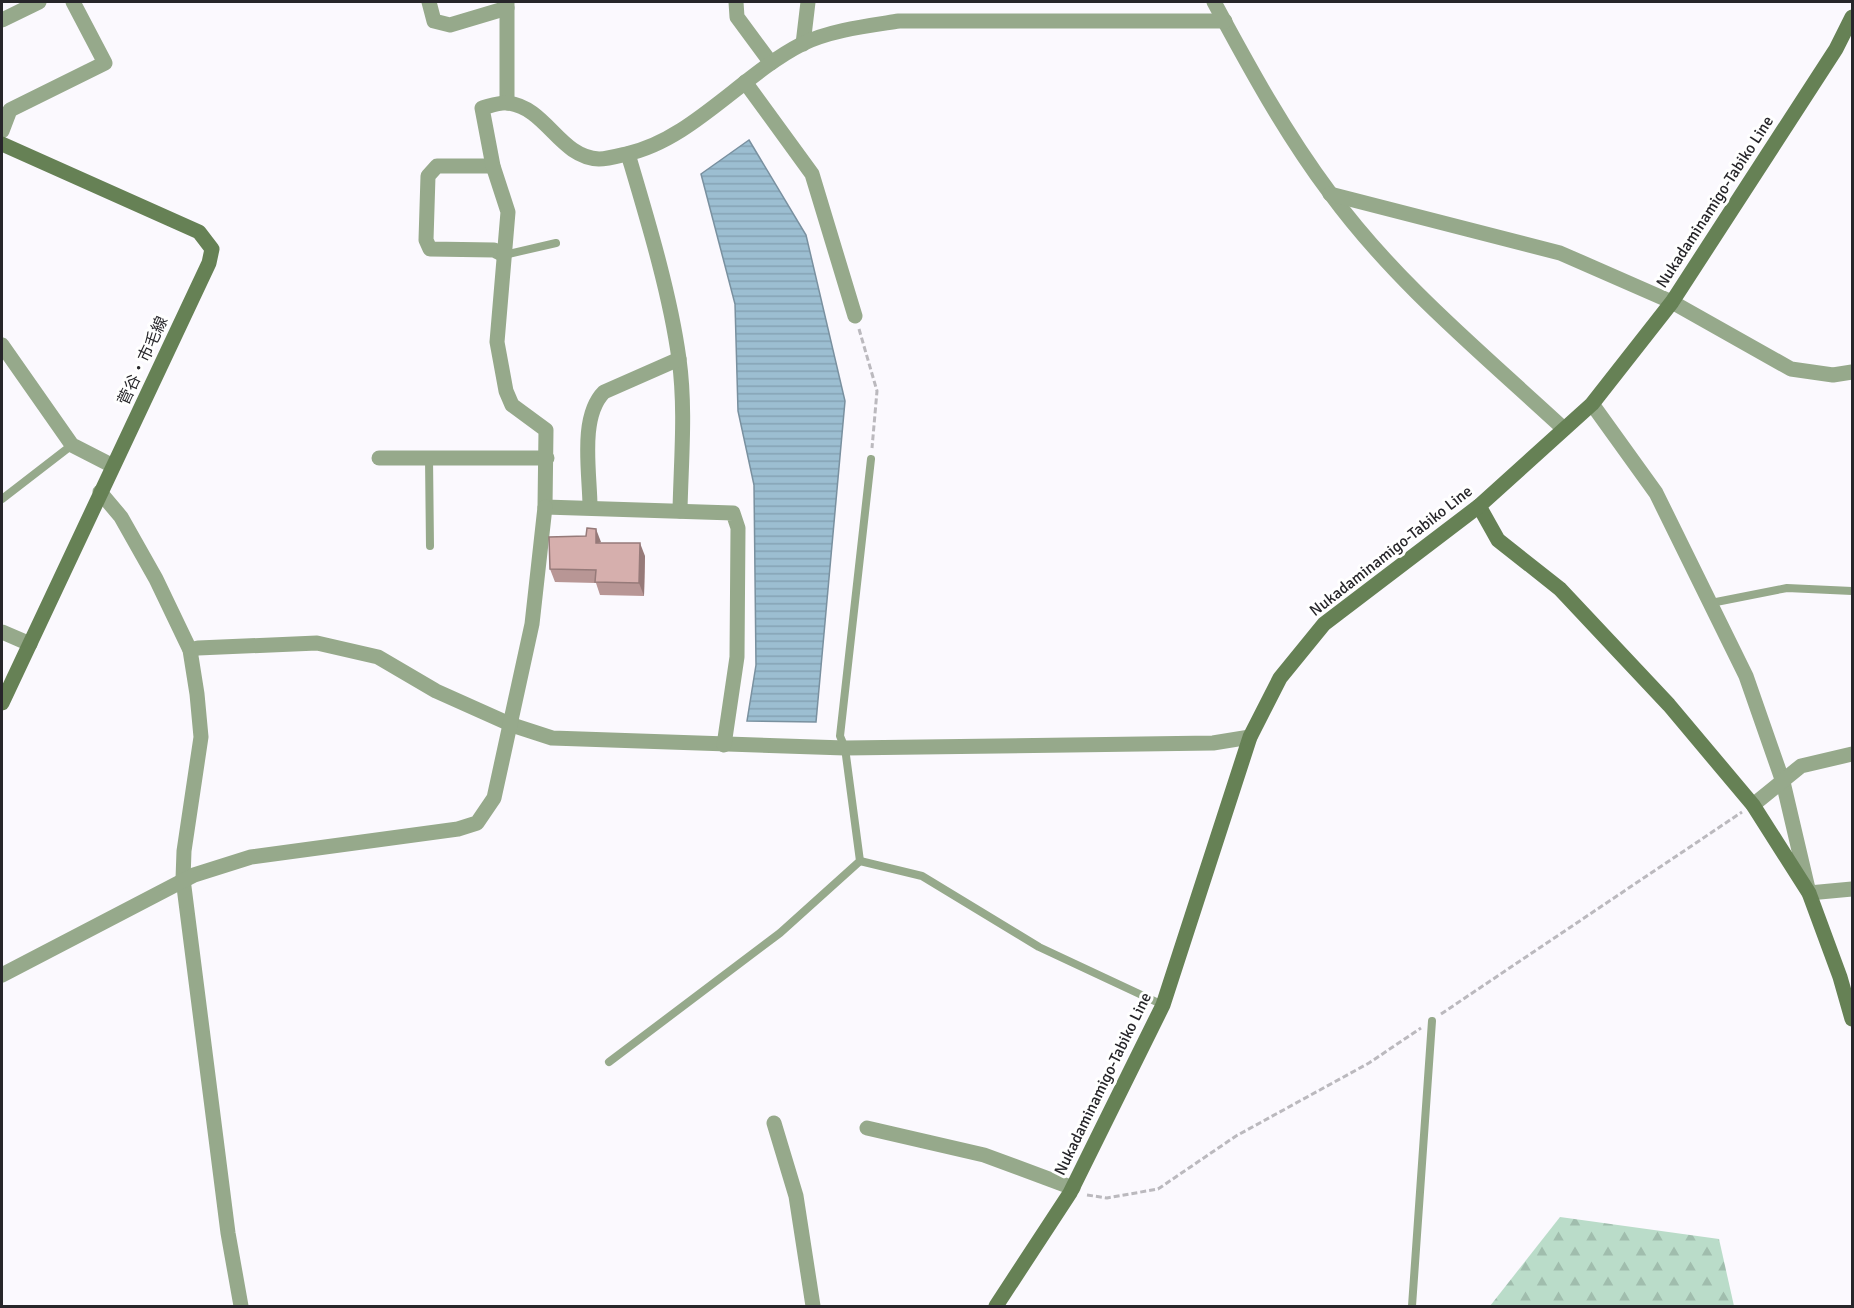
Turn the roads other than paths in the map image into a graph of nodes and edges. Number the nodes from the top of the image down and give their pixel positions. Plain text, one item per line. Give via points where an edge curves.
1 (39, 2) edge
2 (73, 2) edge
3 (429, 2) edge
4 (736, 2) edge
5 (808, 2) edge
6 (1214, 2) edge
7 (507, 5) edge
8 (1852, 17) edge
9 (2, 20) edge
10 (1225, 21) junction
11 (803, 44) junction
12 (771, 63) junction
13 (745, 82) junction
14 (507, 103) junction
15 (2, 131) edge
16 (2, 144) edge
17 (628, 154) junction
18 (494, 166) junction
19 (1330, 194) junction
20 (556, 243) dead end
21 (504, 255) junction
22 (1672, 302) junction
23 (855, 316) road end
24 (2, 345) edge
25 (680, 359) junction
26 (1852, 372) edge
27 (1592, 404) junction
28 (1564, 429) junction
29 (72, 446) junction
30 (379, 458) dead end
31 (429, 458) junction
32 (547, 458) junction
33 (871, 459) road end
34 (113, 466) junction
35 (100, 492) junction
36 (2, 499) edge
37 (1479, 506) junction
38 (545, 507) junction
39 (590, 507) junction
40 (680, 511) junction
41 (430, 546) dead end
42 (1852, 591) edge
43 (1711, 603) junction
44 (2, 632) edge
45 (30, 644) junction
46 (190, 650) junction
47 (2, 703) edge
48 (512, 725) junction
49 (1250, 737) junction
50 (724, 745) junction
51 (845, 748) junction
52 (1852, 754) edge
53 (1783, 782) junction
54 (1753, 805) junction
55 (860, 861) junction
56 (183, 879) junction
57 (1852, 889) edge
58 (1809, 893) junction
59 (2, 975) edge
60 (1163, 1005) junction
61 (1852, 1019) edge
62 (1432, 1021) dead end
63 (609, 1062) dead end
64 (774, 1123) dead end
65 (867, 1128) dead end
66 (1073, 1188) junction
67 (241, 1306) edge
68 (813, 1306) edge
69 (996, 1306) edge
70 (1412, 1306) edge

1 - 9 street
2 - 15 street via 105,63 10,110
3 - 7 street via 434,21 450,26
4 - 12 street via 737,17
5 - 11 street
6 - 10 street
7 - 14 street
8 - 22 main road, Nukadaminamigo-Tabiko Line via 1836,49
10 - 11 street via 899,21 851,29
10 - 19 street via 1285,127
11 - 12 street
12 - 13 street
13 - 17 street via 662,143
13 - 23 street via 812,174
14 - 17 street via 530,110 579,153 599,159
14 - 18 street via 482,108
16 - 34 main road, 菅谷・市毛線 via 200,232 212,249 209,263
17 - 25 street
18 - 21 street via 508,212
18 - 21 street via 437,166 428,176 426,240 430,249 494,250
19 - 22 street via 1560,253
19 - 28 street via 1395,271
20 - 21 lane
21 - 32 street via 497,342 506,391 512,405 546,430
22 - 26 street via 1791,369 1833,375
22 - 27 main road, Nukadaminamigo-Tabiko Line
24 - 29 street
25 - 39 street via 604,392 594,401 589,419
25 - 40 street
27 - 28 main road, Nukadaminamigo-Tabiko Line
27 - 43 street via 1656,493
28 - 37 main road, Nukadaminamigo-Tabiko Line
29 - 34 street
29 - 36 lane
30 - 31 street
31 - 32 street
31 - 41 lane
32 - 38 street
33 - 51 lane via 840,736
34 - 35 main road, 菅谷・市毛線
35 - 45 main road, 菅谷・市毛線
35 - 46 street via 127,527
37 - 49 main road, Nukadaminamigo-Tabiko Line via 1324,624 1280,678
37 - 54 main road via 1498,540 1560,589 1669,705
38 - 39 street
38 - 48 street via 532,624
39 - 40 street
40 - 50 street via 733,513 738,528 737,657
42 - 43 lane via 1787,588
43 - 53 street via 1746,676
44 - 45 street
45 - 47 main road, 菅谷・市毛線
46 - 48 street via 324,644 378,657 436,691
46 - 56 street via 201,737
48 - 50 street via 552,738
48 - 56 street via 494,798 477,823 458,829 251,857
49 - 51 street via 1213,743
49 - 60 main road, Nukadaminamigo-Tabiko Line
50 - 51 street
51 - 55 lane
52 - 53 street via 1801,766
53 - 54 street
53 - 58 street
54 - 58 main road
55 - 60 lane via 922,876 1040,947
55 - 63 lane via 780,933
56 - 59 street
56 - 67 street via 228,1233
57 - 58 street
58 - 61 main road
60 - 66 main road, Nukadaminamigo-Tabiko Line
62 - 70 lane
64 - 68 street via 796,1196
65 - 66 street via 984,1155
66 - 69 main road, Nukadaminamigo-Tabiko Line

